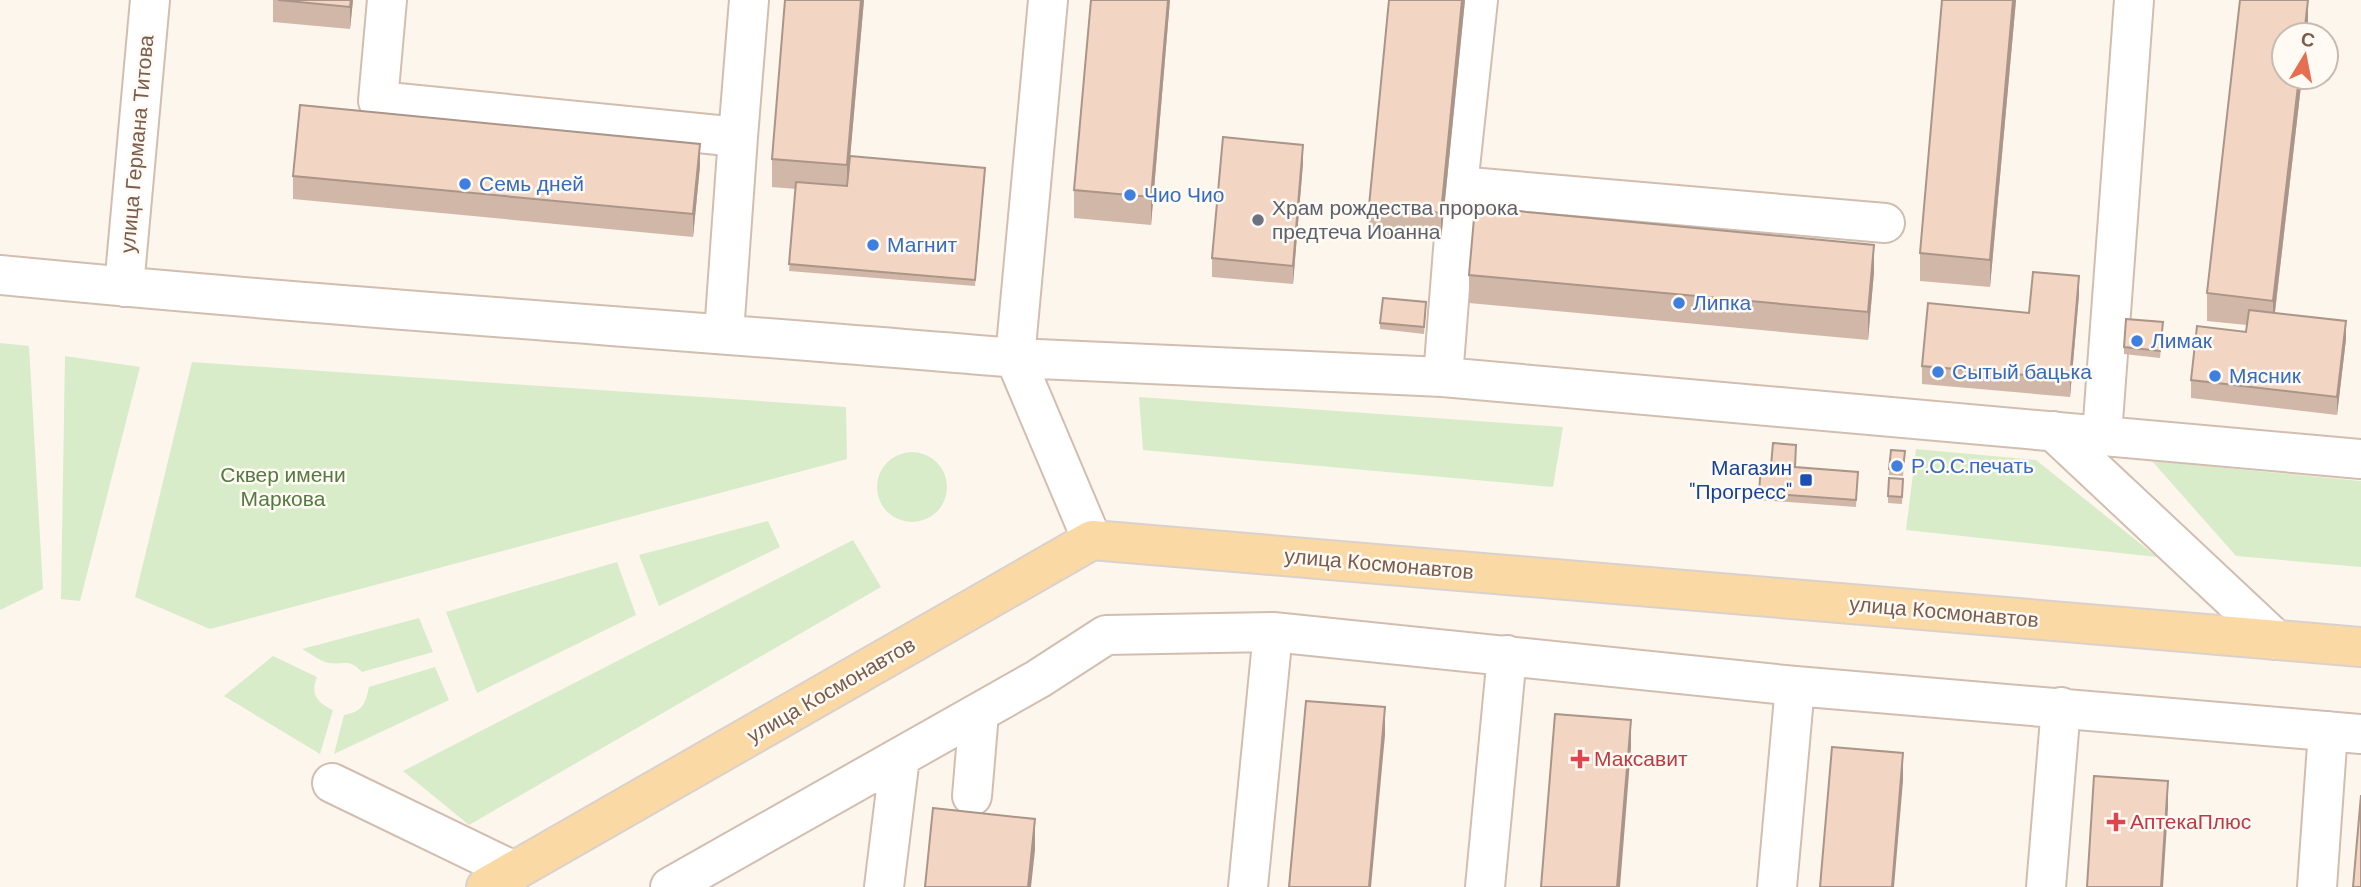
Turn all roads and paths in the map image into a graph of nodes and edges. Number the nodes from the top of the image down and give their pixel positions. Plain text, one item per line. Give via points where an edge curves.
1 (150, 0) edge
2 (387, 0) edge
3 (749, 0) edge
4 (1048, 0) edge
5 (1478, 0) edge
6 (2134, 0) edge
7 (738, 137) junction
8 (1458, 186) junction
9 (1885, 223) dead end
10 (0, 275) edge
11 (124, 287) junction
12 (724, 333) junction
13 (1015, 358) junction
14 (1443, 377) junction
15 (2053, 431) junction
16 (2102, 435) junction
17 (2361, 459) edge
18 (1092, 540) junction
19 (1273, 632) junction
20 (2276, 640) junction
21 (2361, 647) edge
22 (1507, 654) junction
23 (1795, 685) junction
24 (2061, 707) junction
25 (979, 713) junction
26 (2345, 733) edge
27 (901, 757) junction
28 (332, 783) dead end
29 (972, 796) dead end
30 (500, 879) edge
31 (670, 887) edge
32 (884, 887) edge
33 (1248, 887) edge
34 (1485, 887) edge
35 (1777, 887) edge
36 (2046, 887) edge
37 (2317, 887) edge

1 - 11 street, улица Германа Титова
2 - 7 street via 378,101
3 - 7 street
4 - 13 street
5 - 8 street
6 - 16 street
7 - 12 street
8 - 9 street
8 - 14 street
10 - 11 street
11 - 12 street
12 - 13 street
13 - 14 street
13 - 18 street
14 - 15 street
15 - 16 street
15 - 20 street
16 - 17 street
18 - 20 main road, улица Космонавтов
18 - 30 main road, улица Космонавтов
19 - 22 street
19 - 25 street via 1106,635
19 - 33 street
20 - 21 main road, улица Космонавтов
22 - 23 street
22 - 34 street
23 - 24 street
23 - 35 street
24 - 26 street
24 - 36 street
25 - 27 street
25 - 29 street
26 - 37 street
27 - 31 street
27 - 32 street
28 - 30 street

